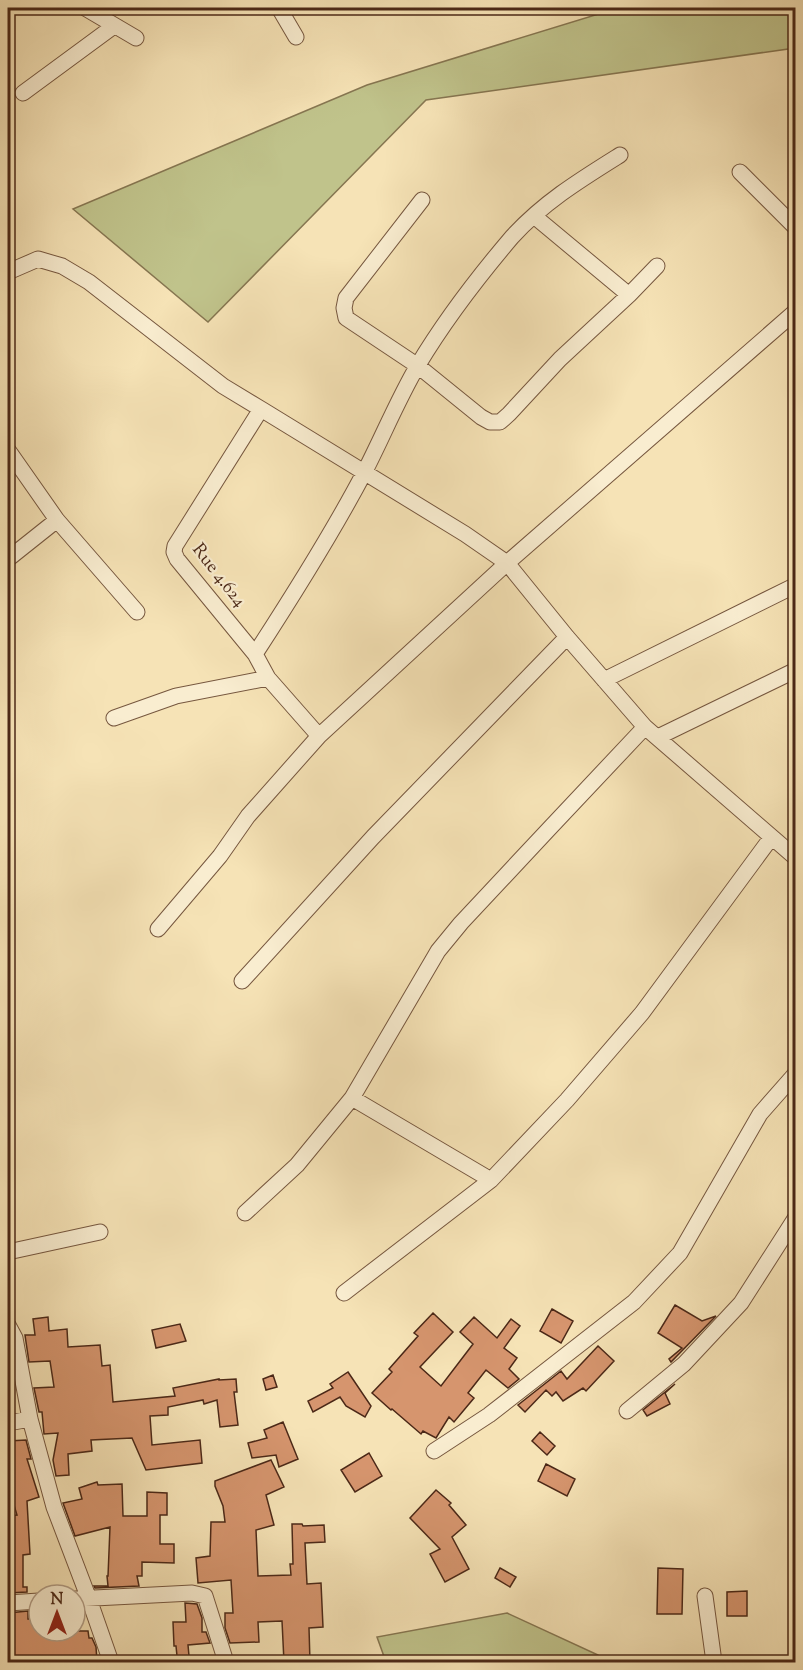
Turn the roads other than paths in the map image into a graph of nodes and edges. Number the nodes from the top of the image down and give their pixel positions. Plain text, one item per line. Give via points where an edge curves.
1 (85, 8) edge
2 (279, 8) edge
3 (114, 26) junction
4 (296, 37) dead end
5 (136, 39) dead end
6 (23, 93) dead end
7 (620, 154) dead end
8 (740, 172) dead end
9 (422, 200) dead end
10 (534, 216) junction
11 (794, 223) edge
12 (657, 266) dead end
13 (8, 272) edge
14 (629, 295) junction
15 (794, 318) edge
16 (418, 366) junction
17 (261, 410) junction
18 (8, 450) edge
19 (365, 472) junction
20 (57, 520) junction
21 (8, 559) edge
22 (507, 563) junction
23 (795, 585) edge
24 (137, 612) dead end
25 (567, 637) junction
26 (255, 654) junction
27 (795, 670) edge
28 (268, 678) junction
29 (604, 680) junction
30 (114, 718) dead end
31 (645, 727) junction
32 (319, 736) junction
33 (658, 738) junction
34 (771, 838) junction
35 (795, 858) edge
36 (158, 928) dead end
37 (242, 981) dead end
38 (795, 1073) edge
39 (352, 1098) junction
40 (491, 1180) junction
41 (245, 1213) dead end
42 (795, 1217) edge
43 (100, 1232) dead end
44 (8, 1252) edge
45 (344, 1293) dead end
46 (8, 1325) edge
47 (627, 1411) dead end
48 (30, 1419) junction
49 (8, 1423) edge
50 (434, 1451) dead end
51 (77, 1583) edge
52 (705, 1596) dead end
53 (87, 1599) edge
54 (27, 1602) edge
55 (8, 1603) edge
56 (87, 1610) edge
57 (111, 1662) edge
58 (226, 1662) edge
59 (714, 1662) edge

1 - 3 street
2 - 4 street
3 - 5 street
3 - 6 street
7 - 10 street via 561,192
8 - 11 street
9 - 16 street via 346,298 344,308 346,318
10 - 14 street
10 - 16 street via 453,312
12 - 14 street
13 - 17 street via 38,259 62,266
14 - 16 street via 560,358 500,422 481,417
15 - 22 street
16 - 19 street
17 - 19 street
17 - 26 street, Rue 4.624 via 174,552
18 - 20 street
19 - 22 street
19 - 26 street via 303,581
20 - 21 street
20 - 24 street
22 - 25 street
22 - 32 street
23 - 29 street
25 - 29 street
25 - 37 street via 373,837
26 - 28 street, Rue 4.624
27 - 33 street
28 - 30 street via 176,696
28 - 32 street, Rue 4.624
29 - 31 street
31 - 33 street
31 - 39 street via 438,951
32 - 36 street via 248,816 220,856
33 - 34 street
34 - 35 street
34 - 40 street via 642,1013
38 - 50 street via 760,1114 680,1253 634,1302 489,1414
39 - 40 street
39 - 41 street via 297,1165
40 - 45 street
42 - 47 street via 741,1303 684,1364
43 - 44 street
46 - 48 street via 15,1338
48 - 49 street
48 - 51 street
52 - 59 street
53 - 58 street via 192,1593 205,1596
54 - 55 street
56 - 57 street

